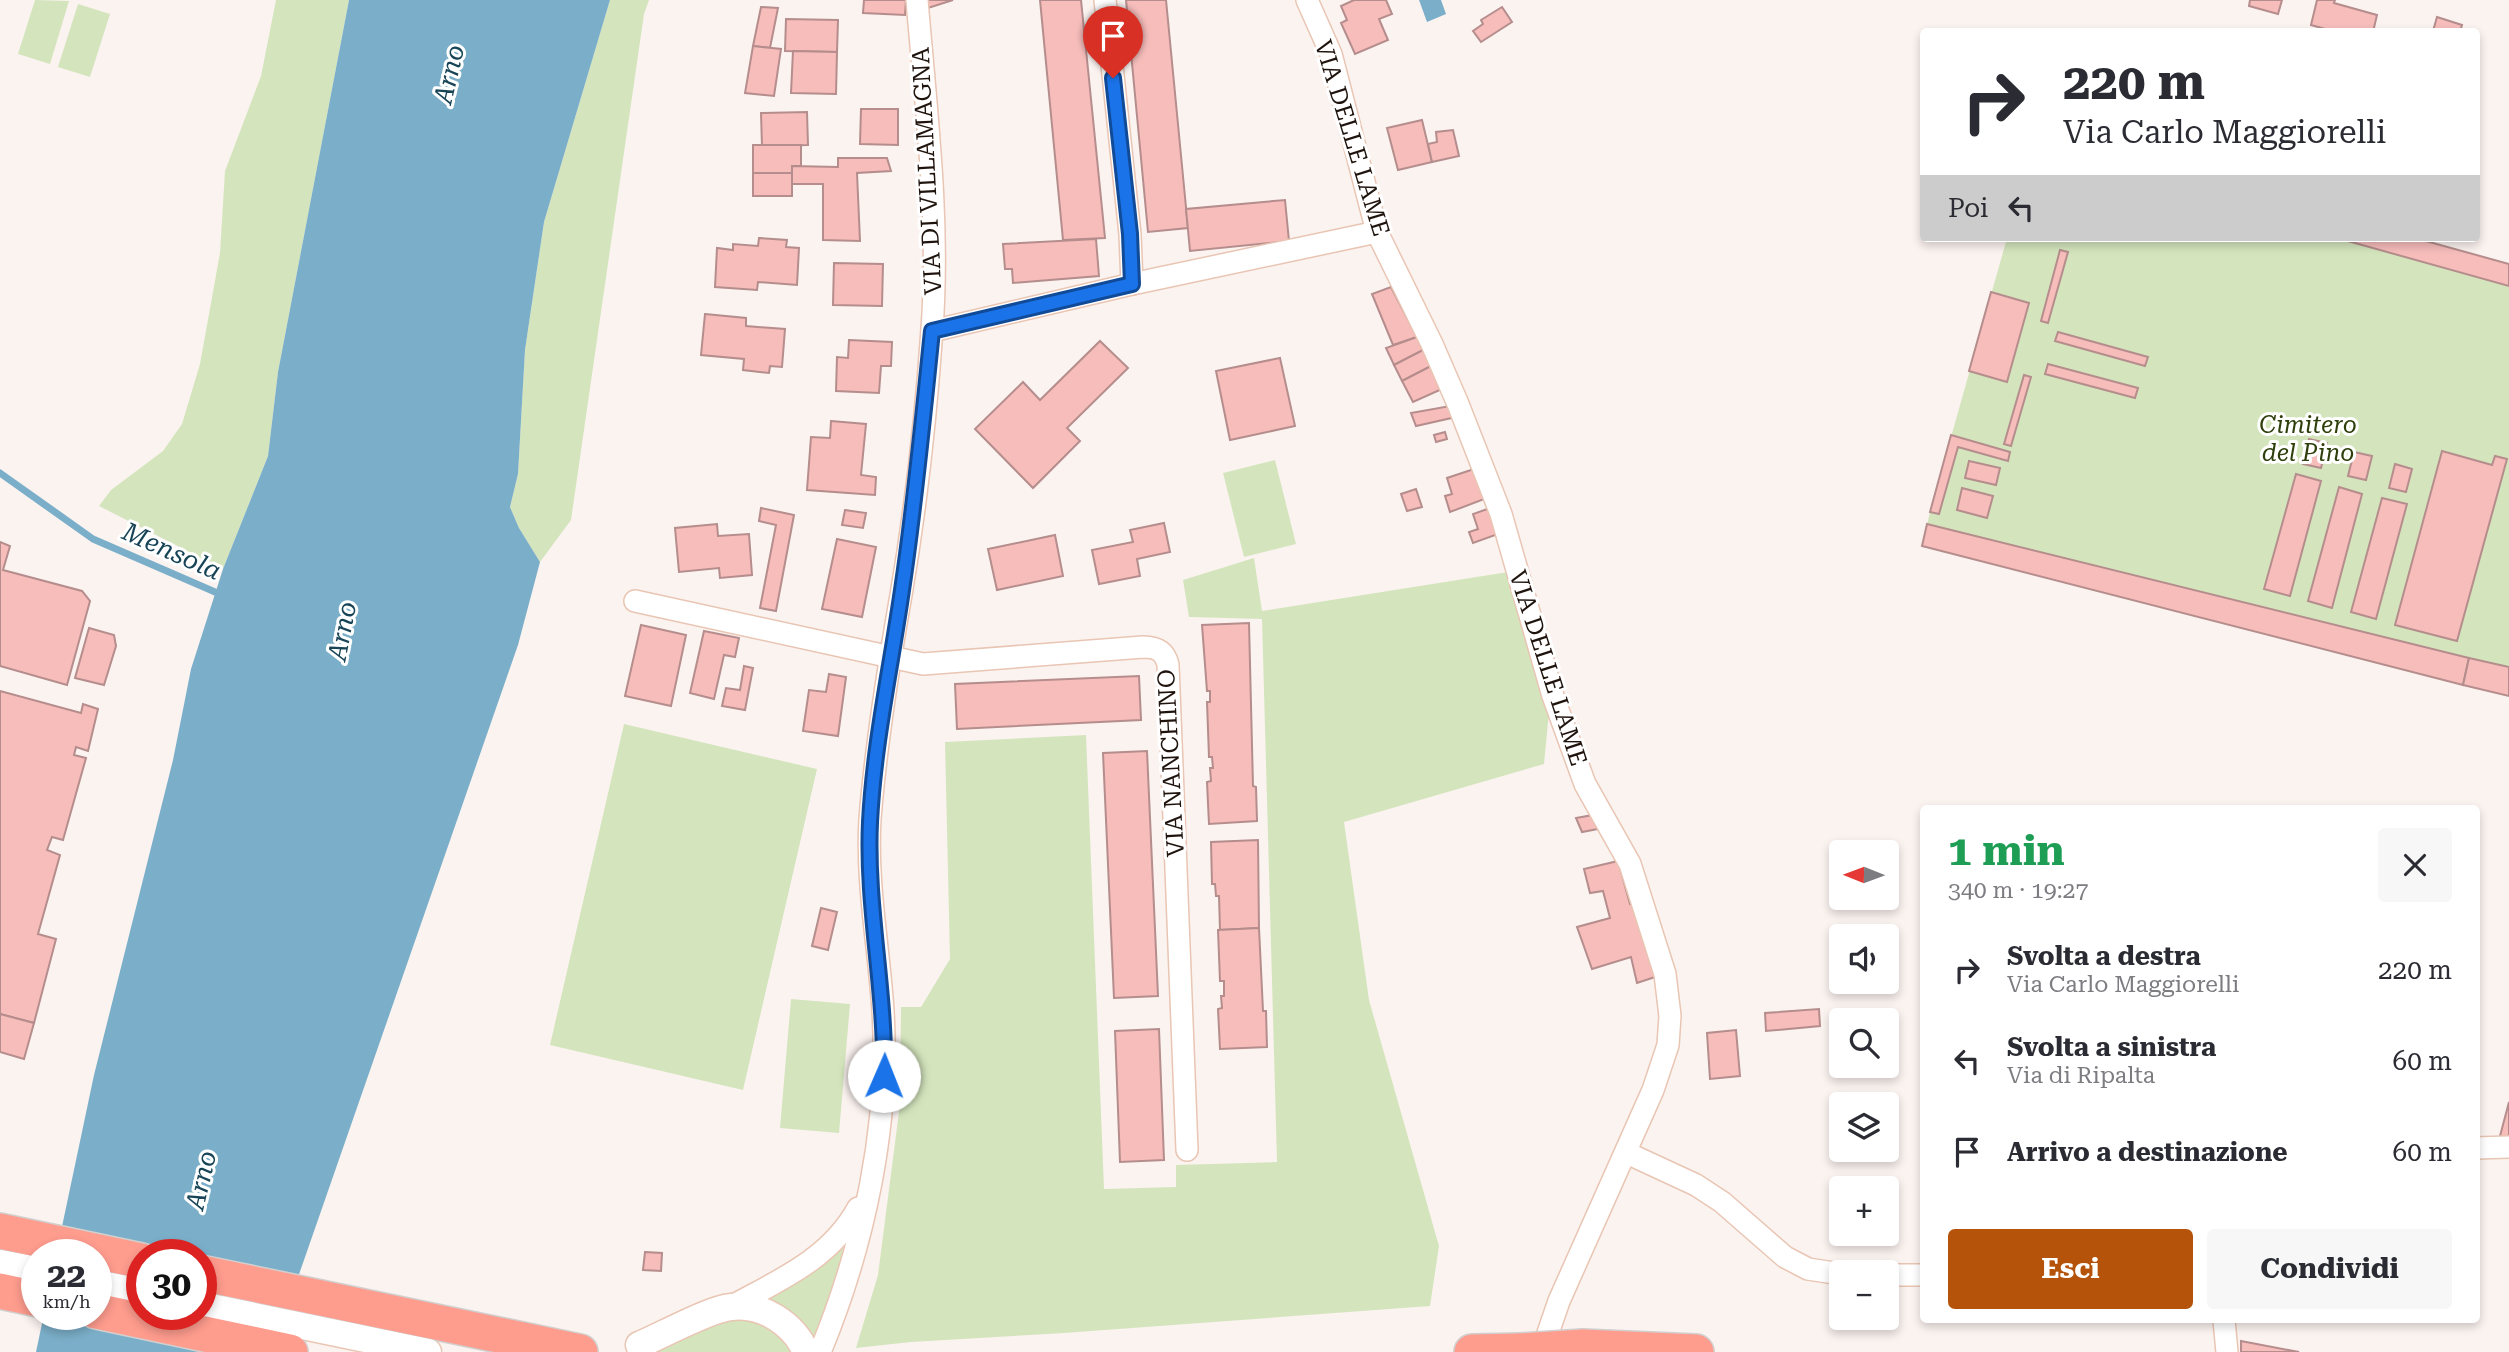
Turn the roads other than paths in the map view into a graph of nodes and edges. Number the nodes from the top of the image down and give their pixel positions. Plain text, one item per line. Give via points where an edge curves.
1 (917, 0) edge
2 (1105, 0) edge
3 (1307, 0) edge
4 (1377, 232) junction
5 (1132, 284) junction
6 (932, 331) junction
7 (635, 601) dead end
8 (890, 656) junction
9 (879, 1135) junction
10 (2509, 1147) edge
11 (2480, 1148) edge
12 (1187, 1150) dead end
13 (1627, 1153) junction
14 (0, 1231) edge
15 (126, 1258) edge
16 (0, 1263) edge
17 (21, 1267) edge
18 (1829, 1272) edge
19 (1899, 1275) edge
20 (1920, 1275) edge
21 (217, 1276) edge
22 (0, 1291) edge
23 (21, 1296) edge
24 (732, 1306) junction
25 (217, 1308) edge
26 (112, 1314) edge
27 (2224, 1323) edge
28 (1534, 1342) edge
29 (639, 1345) dead end
30 (290, 1352) edge
31 (428, 1352) edge
32 (580, 1352) edge
33 (806, 1352) edge
34 (820, 1352) edge
35 (1472, 1352) edge
36 (1696, 1352) edge
37 (2227, 1352) edge

1 - 6 street, VIA DI VILLAMAGNA via 935,240
2 - 5 street
3 - 4 street, VIA DELLE LAME via 1331,54
4 - 5 street
4 - 13 street, VIA DELLE LAME via 1432,344 1482,465 1501,514 1553,696 1585,784 1630,864 1665,974 1668,1045
5 - 6 street
6 - 8 street, VIA DI VILLAMAGNA via 909,545
7 - 8 street
8 - 9 street, VIA DI VILLAMAGNA via 870,824 884,1038
8 - 12 street, VIA NANCHINO via 923,664 1152,647 1166,657
9 - 24 street, VIA DI VILLAMAGNA via 861,1203 840,1237 806,1266
9 - 34 street, VIA DI VILLAMAGNA via 840,1300
10 - 11 street
13 - 18 street via 1722,1202 1785,1257 1808,1269
13 - 28 street, VIA DELLE LAME via 1559,1301
14 - 15 highway
16 - 17 street
19 - 20 street
21 - 32 highway
22 - 23 highway
24 - 29 street
24 - 33 street via 761,1311 780,1321 799,1338
25 - 31 street
26 - 30 highway
27 - 37 street
28 - 35 highway
28 - 36 highway, bridge

